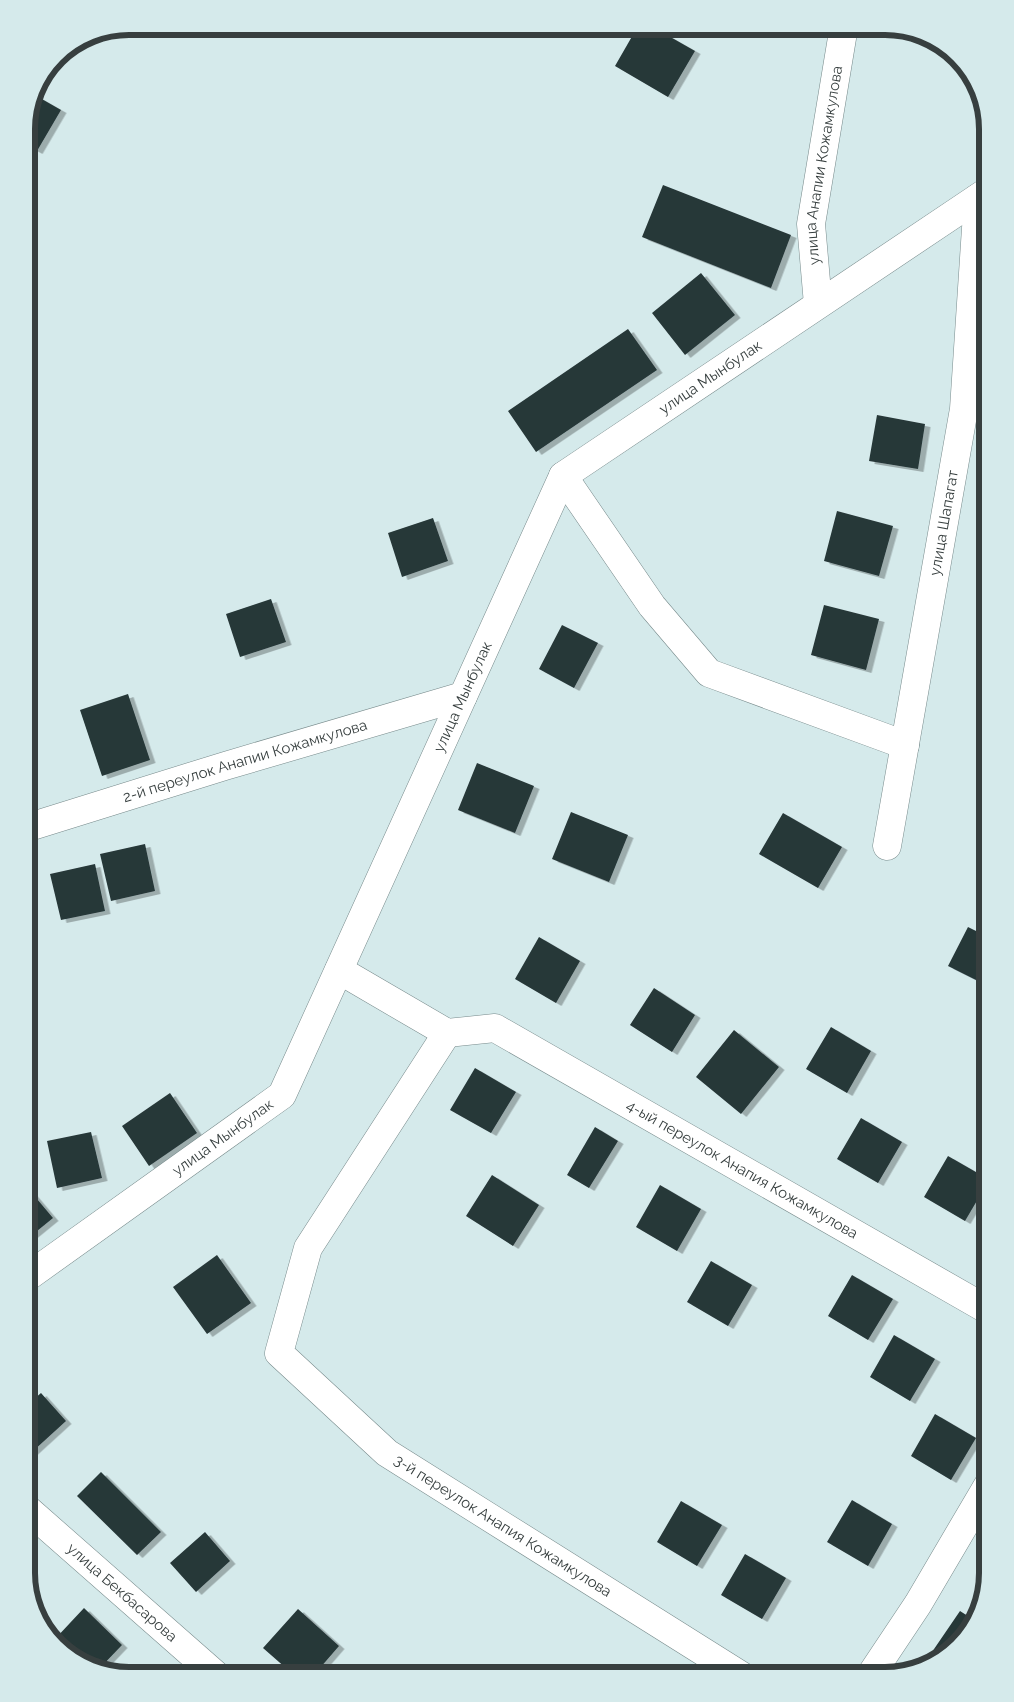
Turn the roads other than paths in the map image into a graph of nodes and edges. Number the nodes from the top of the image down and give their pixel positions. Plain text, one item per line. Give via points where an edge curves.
1 (843, 35) edge
2 (979, 198) edge
3 (979, 240) edge
4 (818, 304) junction
5 (563, 476) junction
6 (463, 696) junction
7 (905, 745) junction
8 (35, 825) edge
9 (887, 846) dead end
10 (339, 970) junction
11 (447, 1033) junction
12 (35, 1272) edge
13 (979, 1305) edge
14 (979, 1500) edge
15 (35, 1516) edge
16 (207, 1667) edge
17 (728, 1667) edge
18 (876, 1667) edge

1 - 4 street, улица Анапии Кожамкулова via 812,224
2 - 4 street, улица Мынбулак
3 - 7 street, улица Шапагат via 964,409
4 - 5 street, улица Мынбулак
5 - 6 street, улица Мынбулак
5 - 7 street via 652,606 709,673
6 - 8 street, 2-й переулок Анапии Кожамкулова
6 - 10 street, улица Мынбулак
7 - 9 street, улица Шапагат
10 - 11 street
10 - 12 street, улица Мынбулак via 282,1095
11 - 13 street, 4-ый переулок Анапия Кожамкулова via 495,1028
11 - 17 street, 3-й переулок Анапия Кожамкулова via 308,1248 279,1353 386,1453
14 - 18 street via 918,1604
15 - 16 street, улица Бекбасарова

